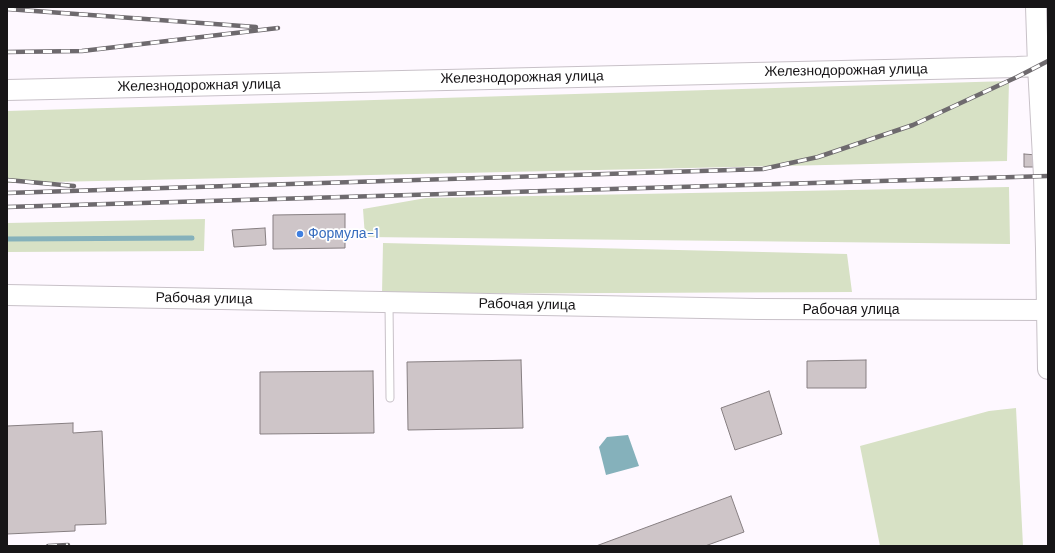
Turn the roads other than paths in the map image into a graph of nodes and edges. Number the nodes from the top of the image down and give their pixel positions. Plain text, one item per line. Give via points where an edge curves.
1 (1036, 7) edge
2 (1038, 66) junction
3 (7, 90) edge
4 (7, 295) edge
5 (389, 302) junction
6 (1048, 310) edge
7 (1048, 369) edge
8 (390, 398) dead end

1 - 2 street
2 - 3 street, Железнодорожная улица
2 - 6 street
4 - 5 street, Рабочая улица
5 - 6 street, Рабочая улица via 765,309
5 - 8 lane
6 - 7 street

